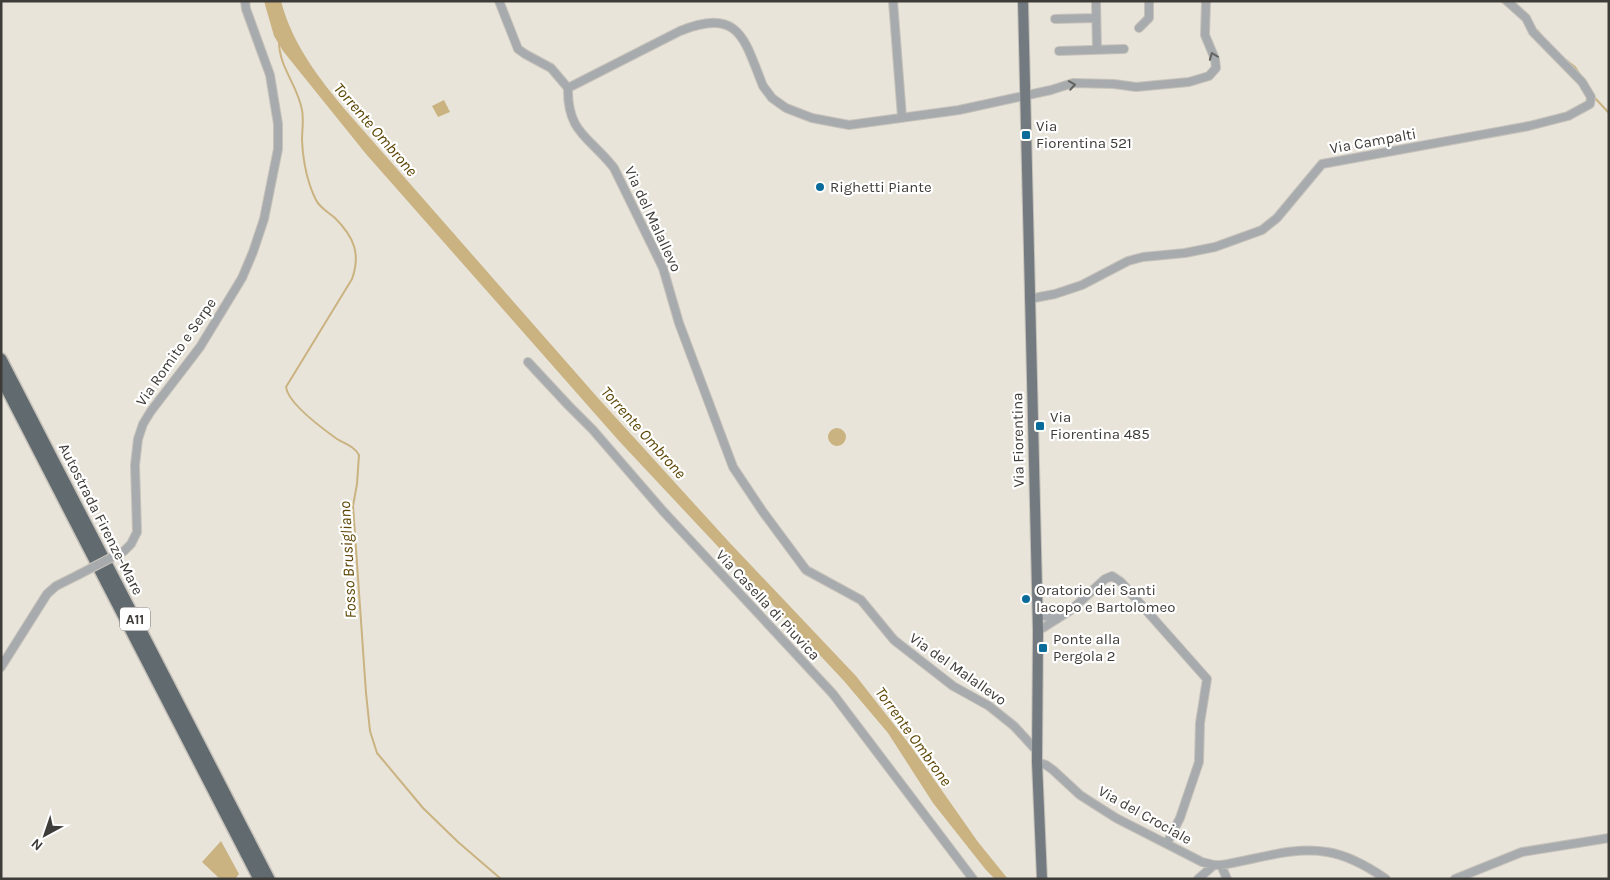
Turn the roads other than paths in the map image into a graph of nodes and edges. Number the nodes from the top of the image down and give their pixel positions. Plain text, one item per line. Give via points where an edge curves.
1 (245, 1) edge
2 (499, 1) edge
3 (893, 1) edge
4 (1023, 1) edge
5 (1096, 1) edge
6 (1149, 1) edge
7 (1206, 1) edge
8 (1507, 1) edge
9 (1096, 18) junction
10 (1055, 19) dead end
11 (1139, 28) dead end
12 (1124, 49) dead end
13 (1059, 50) dead end
14 (1096, 50) junction
15 (568, 88) junction
16 (1025, 96) junction
17 (902, 117) junction
18 (1029, 299) junction
19 (1, 359) edge
20 (528, 362) dead end
21 (1, 378) edge
22 (1037, 614) junction
23 (1057, 619) junction
24 (1038, 631) junction
25 (1, 667) edge
26 (1037, 751) junction
27 (1037, 762) junction
28 (1609, 838) edge
29 (1167, 843) junction
30 (1218, 865) junction
31 (259, 879) edge
32 (269, 879) edge
33 (973, 879) edge
34 (1042, 879) edge
35 (1198, 879) edge
36 (1227, 879) edge
37 (1386, 879) edge
38 (1455, 879) edge

1 - 25 street, Via Romito e Serpe, bridge via 270,75 278,124 278,149 264,219 253,252 242,278 200,347 143,424 135,465 137,532 131,544 47,594
2 - 15 street via 518,49 551,68
3 - 17 street
4 - 16 main road, Via Fiorentina
5 - 9 street
6 - 11 street via 1149,18
16 -> 7 street via 1073,83 1136,87 1189,82 1209,76 1215,71 1216,64 1205,35
8 - 18 street, Via Campalti via 1582,82 1590,96 1587,107 1568,116 1529,126 1322,164 1262,230 1215,247 1128,261 1082,285
9 - 10 street
9 - 14 street
12 - 14 street
13 - 14 street
15 - 17 street via 680,31 712,22 729,25 739,32 767,94 786,108 812,118 848,125
15 - 26 street, Via del Malallevo via 573,120 614,168 663,268 679,323 733,467 762,512 806,570 861,600 894,640 953,686 989,706 1014,726
16 - 17 street via 959,110
16 - 18 main road, Via Fiorentina
18 - 22 main road, Via Fiorentina
19 - 32 highway, Autostrada Firenze-Mare / A11
20 - 33 street, Via Casella di Piuvica via 594,430 663,511 833,694
21 - 31 highway, Autostrada Firenze-Mare / A11
22 - 23 street
22 - 24 main road, Via Fiorentina
23 - 24 street
23 - 29 street via 1112,576 1208,679 1200,723 1199,762 1180,818
24 - 26 main road, Via Fiorentina
26 - 27 main road, Via Fiorentina
27 - 29 street, Via del Crociale via 1046,765 1080,795 1116,818
27 - 34 main road, Via Fiorentina
28 - 38 street via 1522,852
29 - 30 street, Via del Crociale via 1199,861
30 - 35 street
30 - 36 street
30 - 37 street via 1279,854 1320,851 1343,856

